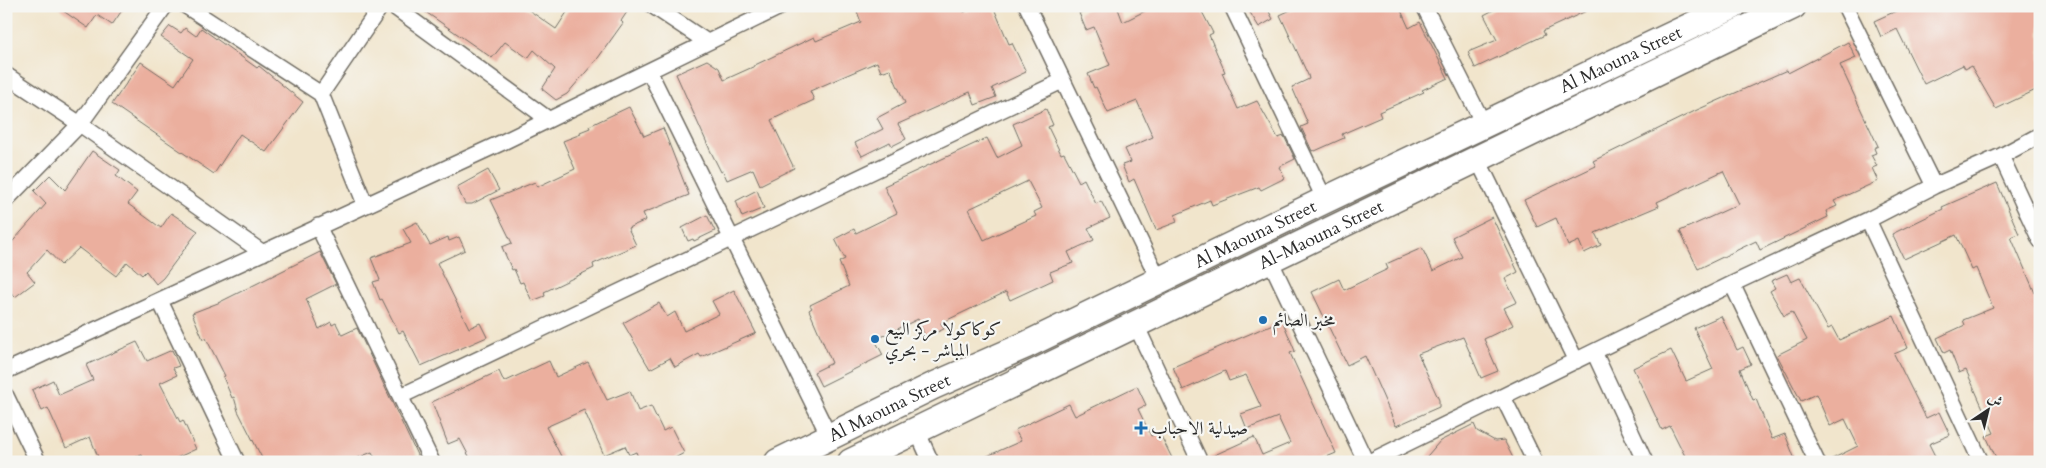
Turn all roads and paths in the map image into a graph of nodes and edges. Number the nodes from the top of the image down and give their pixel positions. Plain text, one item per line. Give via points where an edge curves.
1 (165, 6) edge
2 (186, 6) edge
3 (381, 6) edge
4 (393, 6) edge
5 (653, 6) edge
6 (782, 6) edge
7 (1027, 6) edge
8 (1232, 6) edge
9 (1424, 6) edge
10 (1733, 6) edge
11 (1793, 6) edge
12 (1845, 6) edge
13 (707, 42) junction
14 (649, 71) junction
15 (6, 75) edge
16 (1062, 81) junction
17 (321, 94) junction
18 (548, 119) junction
19 (80, 124) junction
20 (1484, 125) junction
21 (2040, 135) edge
22 (2001, 156) junction
23 (1477, 158) junction
24 (1934, 186) junction
25 (6, 200) edge
26 (1325, 200) junction
27 (365, 204) junction
28 (1868, 220) junction
29 (318, 226) junction
30 (732, 238) junction
31 (2040, 240) edge
32 (263, 252) junction
33 (1269, 258) junction
34 (1159, 280) junction
35 (1732, 284) junction
36 (160, 301) junction
37 (1135, 323) junction
38 (1594, 352) junction
39 (1576, 361) junction
40 (6, 371) edge
41 (6, 396) edge
42 (401, 396) junction
43 (1503, 397) junction
44 (917, 431) junction
45 (830, 438) junction
46 (38, 462) edge
47 (237, 462) edge
48 (432, 462) edge
49 (778, 462) edge
50 (850, 462) edge
51 (931, 462) edge
52 (1200, 462) edge
53 (1368, 462) edge
54 (1535, 462) edge
55 (1645, 462) edge
56 (1817, 462) edge
57 (1981, 462) edge

1 - 19 street
2 - 17 street
3 - 17 street
4 - 18 street
5 - 13 street
6 - 13 street
7 - 16 street
8 - 26 street
9 - 20 street
10 - 20 highway, Al Maouna Street
11 - 23 highway, Al-Maouna Street
12 - 24 street
13 - 14 street
14 - 18 street
14 - 30 street
15 - 19 street
16 - 30 street
16 - 34 street
17 - 27 street
18 - 27 street
19 - 25 street
19 - 32 street
20 - 26 highway, Al Maouna Street
21 - 22 street
22 - 24 street
22 - 31 street
23 - 33 highway, Al-Maouna Street
23 - 39 street
24 - 28 street
26 - 34 highway, Al Maouna Street
27 - 29 street
28 - 35 street
28 - 57 street
29 - 32 street
29 - 42 street
30 - 42 street
30 - 45 street
32 - 36 street
33 - 37 highway, Al-Maouna Street
33 - 53 street
34 - 45 highway, Al Maouna Street
35 - 38 street
35 - 56 street
36 - 40 street
36 - 47 street
37 - 44 highway, Al-Maouna Street
37 - 52 street
38 - 39 street
38 - 55 street
39 - 43 street
41 - 46 street
42 - 48 street
43 - 53 street
43 - 54 street
44 - 50 highway, Al-Maouna Street
44 - 51 street
45 - 49 highway, Al Maouna Street

